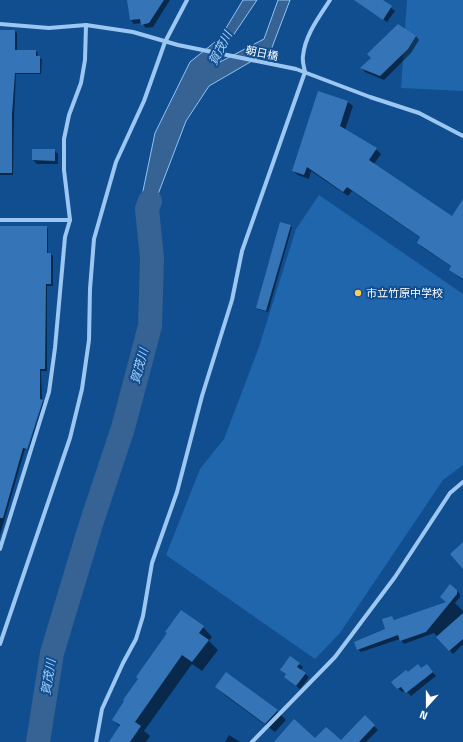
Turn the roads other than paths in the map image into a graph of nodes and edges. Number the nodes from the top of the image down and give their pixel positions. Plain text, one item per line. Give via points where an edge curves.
1 (187, 0) edge
2 (330, 0) edge
3 (0, 24) edge
4 (86, 25) junction
5 (165, 42) junction
6 (305, 72) junction
7 (463, 136) edge
8 (0, 220) edge
9 (70, 220) junction
10 (463, 482) edge
11 (0, 550) edge
12 (0, 644) edge
13 (96, 742) edge
14 (252, 742) edge

1 - 5 street
2 - 6 street via 314,23 305,45
3 - 4 street, 朝日橋 via 49,28
4 - 5 street, 朝日橋 via 133,32
4 - 9 street via 85,60 81,83 69,115 64,139 64,170
5 - 6 street, 朝日橋
5 - 12 street via 144,101 116,162 94,239 89,340 82,390 70,438
6 - 7 street, 朝日橋 via 419,113
6 - 13 street via 242,251 232,300 202,396 177,492 152,563 143,616 136,639 102,709
8 - 9 street
9 - 11 street via 65,237 49,392
10 - 14 street via 450,493 395,577 335,657

